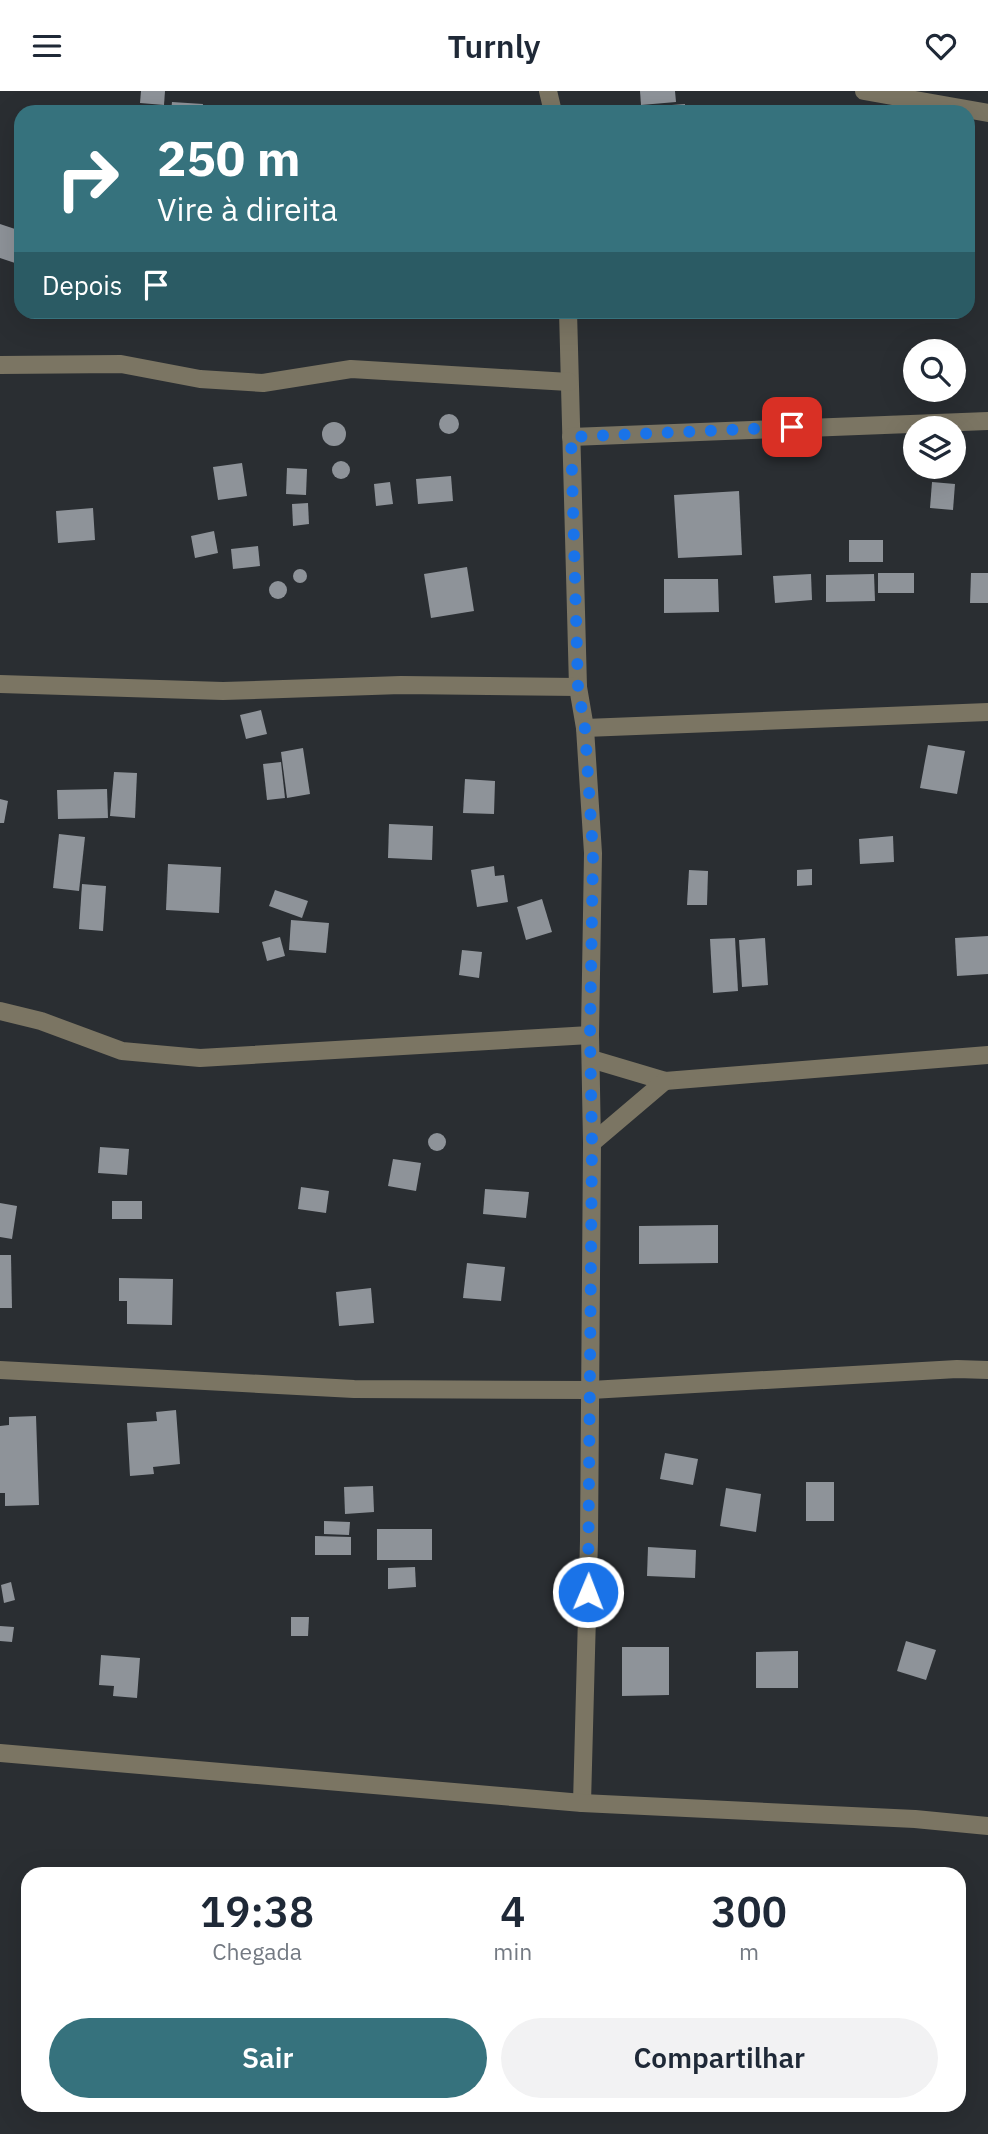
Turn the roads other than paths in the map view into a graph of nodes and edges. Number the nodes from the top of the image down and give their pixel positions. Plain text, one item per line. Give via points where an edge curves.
1 (864, 91) edge
2 (943, 105) edge
3 (568, 319) edge
4 (0, 365) edge
5 (569, 382) junction
6 (988, 421) edge
7 (571, 437) junction
8 (0, 684) edge
9 (578, 687) junction
10 (988, 712) edge
11 (585, 729) junction
12 (0, 1011) edge
13 (590, 1035) junction
14 (988, 1055) edge
15 (591, 1059) junction
16 (665, 1081) junction
17 (592, 1143) junction
18 (0, 1370) edge
19 (988, 1370) edge
20 (590, 1390) junction
21 (0, 1753) edge
22 (582, 1803) junction
23 (988, 1826) edge

1 - 2 street
3 - 5 street
4 - 5 street via 121,364 200,379 263,383 351,369
5 - 7 street
6 - 7 street
7 - 9 street
8 - 9 street via 223,691 401,685
9 - 11 street
10 - 11 street
11 - 13 street via 593,853
12 - 13 street via 122,1051 200,1058
13 - 15 street
14 - 16 street
15 - 16 street
15 - 17 street
16 - 17 street
17 - 20 street
18 - 20 street via 354,1389
19 - 20 street
20 - 22 street
21 - 22 street
22 - 23 street

